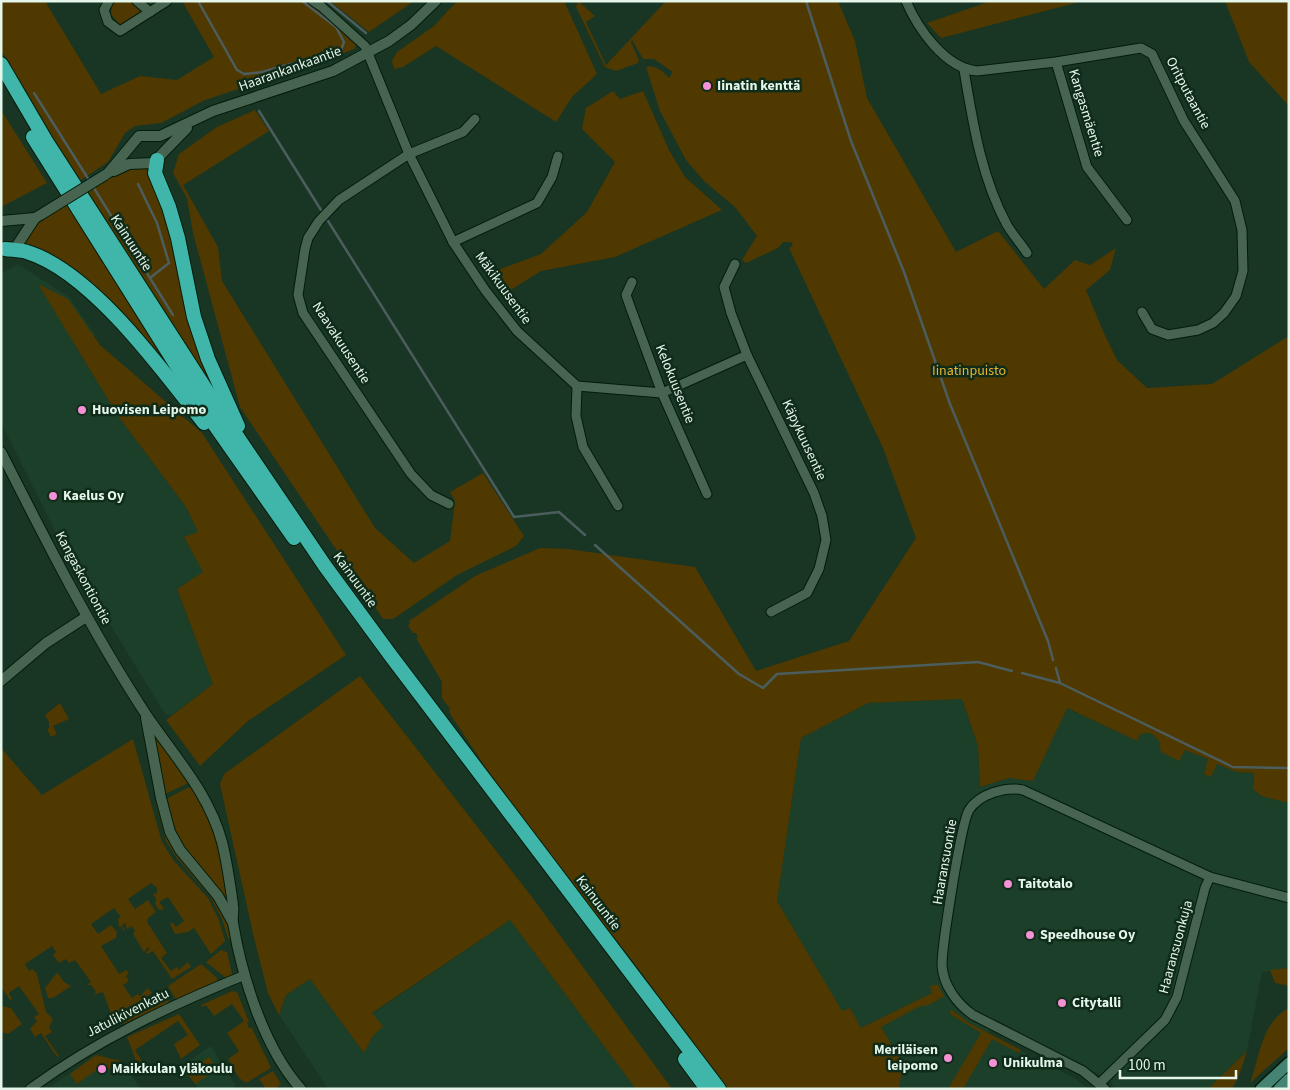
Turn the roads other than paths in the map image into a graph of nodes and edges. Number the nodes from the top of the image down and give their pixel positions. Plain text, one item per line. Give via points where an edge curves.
1 (109, 1) edge
2 (137, 1) edge
3 (167, 1) edge
4 (313, 1) edge
5 (436, 1) edge
6 (906, 1) edge
7 (150, 12) junction
8 (368, 54) junction
9 (1056, 62) junction
10 (1, 64) edge
11 (964, 70) junction
12 (1, 83) edge
13 (197, 119) junction
14 (476, 119) dead end
15 (153, 137) junction
16 (409, 154) junction
17 (558, 156) dead end
18 (159, 157) junction
19 (107, 174) junction
20 (38, 216) junction
21 (1127, 220) dead end
22 (1, 221) edge
23 (453, 242) junction
24 (2, 248) edge
25 (1027, 253) dead end
26 (735, 264) dead end
27 (632, 282) dead end
28 (1142, 312) dead end
29 (747, 354) junction
30 (577, 386) junction
31 (662, 393) junction
32 (1, 452) edge
33 (249, 464) junction
34 (707, 494) dead end
35 (449, 504) dead end
36 (618, 506) dead end
37 (771, 612) dead end
38 (86, 617) junction
39 (1, 681) edge
40 (145, 714) junction
41 (1210, 877) junction
42 (1289, 898) edge
43 (233, 922) junction
44 (245, 975) junction
45 (1289, 1063) edge
46 (1289, 1079) edge
47 (1102, 1086) edge
48 (30, 1089) edge
49 (301, 1089) edge
50 (707, 1089) edge
51 (719, 1089) edge
52 (1261, 1089) edge
53 (1279, 1089) edge

1 - 7 street via 104,10 108,22 120,31
2 - 7 street
3 - 7 street
4 - 8 street, Mäkikuusentie via 365,46
5 - 8 street, Haarankankaantie via 411,25
6 - 11 street via 931,41
8 - 13 street, Haarankankaantie via 324,74
8 - 16 street, Mäkikuusentie
9 - 11 street, Oritputaantie
9 - 21 street, Kangasmäentie via 1087,167
9 - 28 street, Oritputaantie via 1141,48 1148,50 1184,121 1235,201 1242,230 1244,271 1236,296 1224,313 1198,330 1168,335 1152,329
10 - 33 highway, Kainuuntie
11 - 25 street via 985,173 1008,225
12 - 33 highway, Kainuuntie via 46,161 209,417
13 - 15 street, Haarankankaantie
13 - 18 street, Haarankankaantie
14 - 16 street, Naavakuusentie via 463,132
15 - 18 street via 158,142
15 - 19 street, Haarankankaantie via 144,134 136,138
16 - 23 street, Mäkikuusentie
16 - 35 street, Naavakuusentie via 338,200 319,221 308,238 298,295 303,313 411,474 431,495
17 - 23 street via 552,177 537,203
18 - 19 street, Haarankankaantie via 148,164 129,164
18 - 33 highway via 155,173 178,238 196,324
19 - 20 street, Haarankankaantie, bridge
20 - 22 street, Haarankankaantie
20 - 24 street, Haarankankaantie via 16,247
23 - 30 street, Mäkikuusentie via 516,331
24 - 33 highway via 27,252 68,274 108,309 149,352 211,433
26 - 29 street, Käpykuusentie via 724,287
27 - 31 street, Kelokuusentie via 626,295
29 - 31 street
29 - 37 street, Käpykuusentie via 814,493 826,540 819,570 807,593
30 - 31 street
30 - 36 street via 576,416 583,447
31 - 34 street, Kelokuusentie
32 - 38 street, Kangaskontiontie
33 - 50 highway, Kainuuntie via 385,664
33 - 51 highway, Kainuuntie
38 - 39 street via 46,643
38 - 40 street, Kangaskontiontie
40 - 43 street, Kangaskontiontie via 170,832 180,850 218,896
40 - 43 street, Kangaskontiontie via 195,782 211,812 228,871
41 - 42 street, Haaransuontie
41 - 47 street, Haaransuonkuja via 1170,1013
41 - 47 street, Haaransuontie via 1024,790 1014,788 992,794 970,810 964,824 942,965 949,989 963,1008 973,1015 1083,1071
43 - 44 street, Kangaskontiontie
44 - 48 street, Jatulikivenkatu via 123,1029 65,1063
44 - 49 street, Kangaskontiontie via 274,1051
45 - 52 main road
46 - 53 main road

